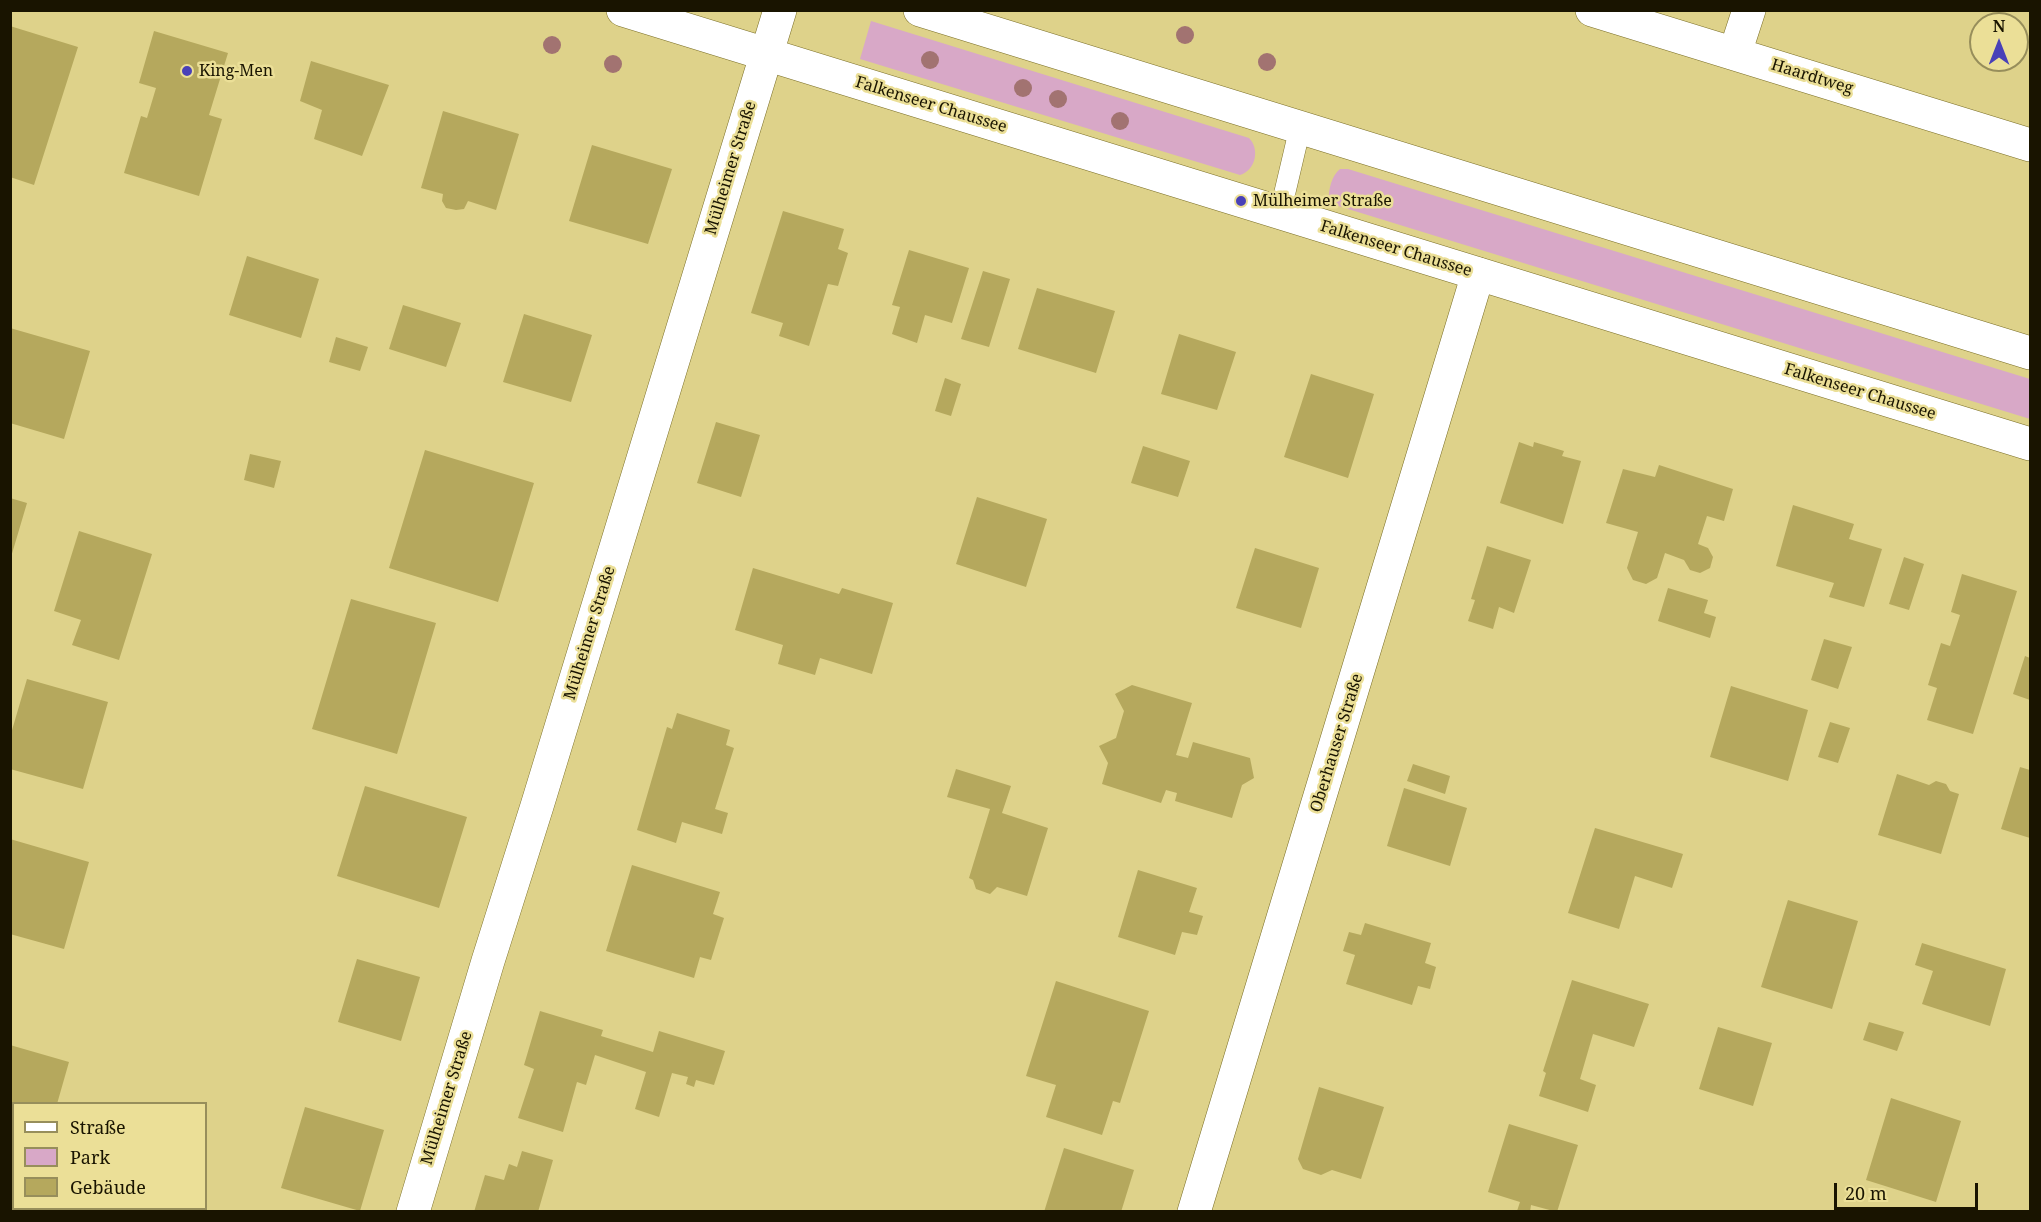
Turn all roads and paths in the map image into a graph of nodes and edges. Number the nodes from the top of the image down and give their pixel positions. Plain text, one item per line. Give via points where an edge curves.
1 (623, 10) edge
2 (780, 10) edge
3 (920, 10) edge
4 (1592, 10) edge
5 (1749, 10) edge
6 (1735, 53) junction
7 (766, 55) junction
8 (1300, 128) junction
9 (2031, 145) edge
10 (1280, 213) junction
11 (1478, 274) junction
12 (2031, 353) edge
13 (2031, 444) edge
14 (413, 1212) edge
15 (1194, 1212) edge

1 - 7 street, Falkenseer Chaussee
2 - 7 street, Mülheimer Straße
3 - 8 street
4 - 6 street, Haardtweg
5 - 6 street
6 - 9 street, Haardtweg
7 - 10 street, Falkenseer Chaussee
7 - 14 street, Mülheimer Straße
8 - 10 lane
8 - 12 street
10 - 11 street, Falkenseer Chaussee
11 - 13 street, Falkenseer Chaussee
11 - 15 street, Oberhauser Straße

